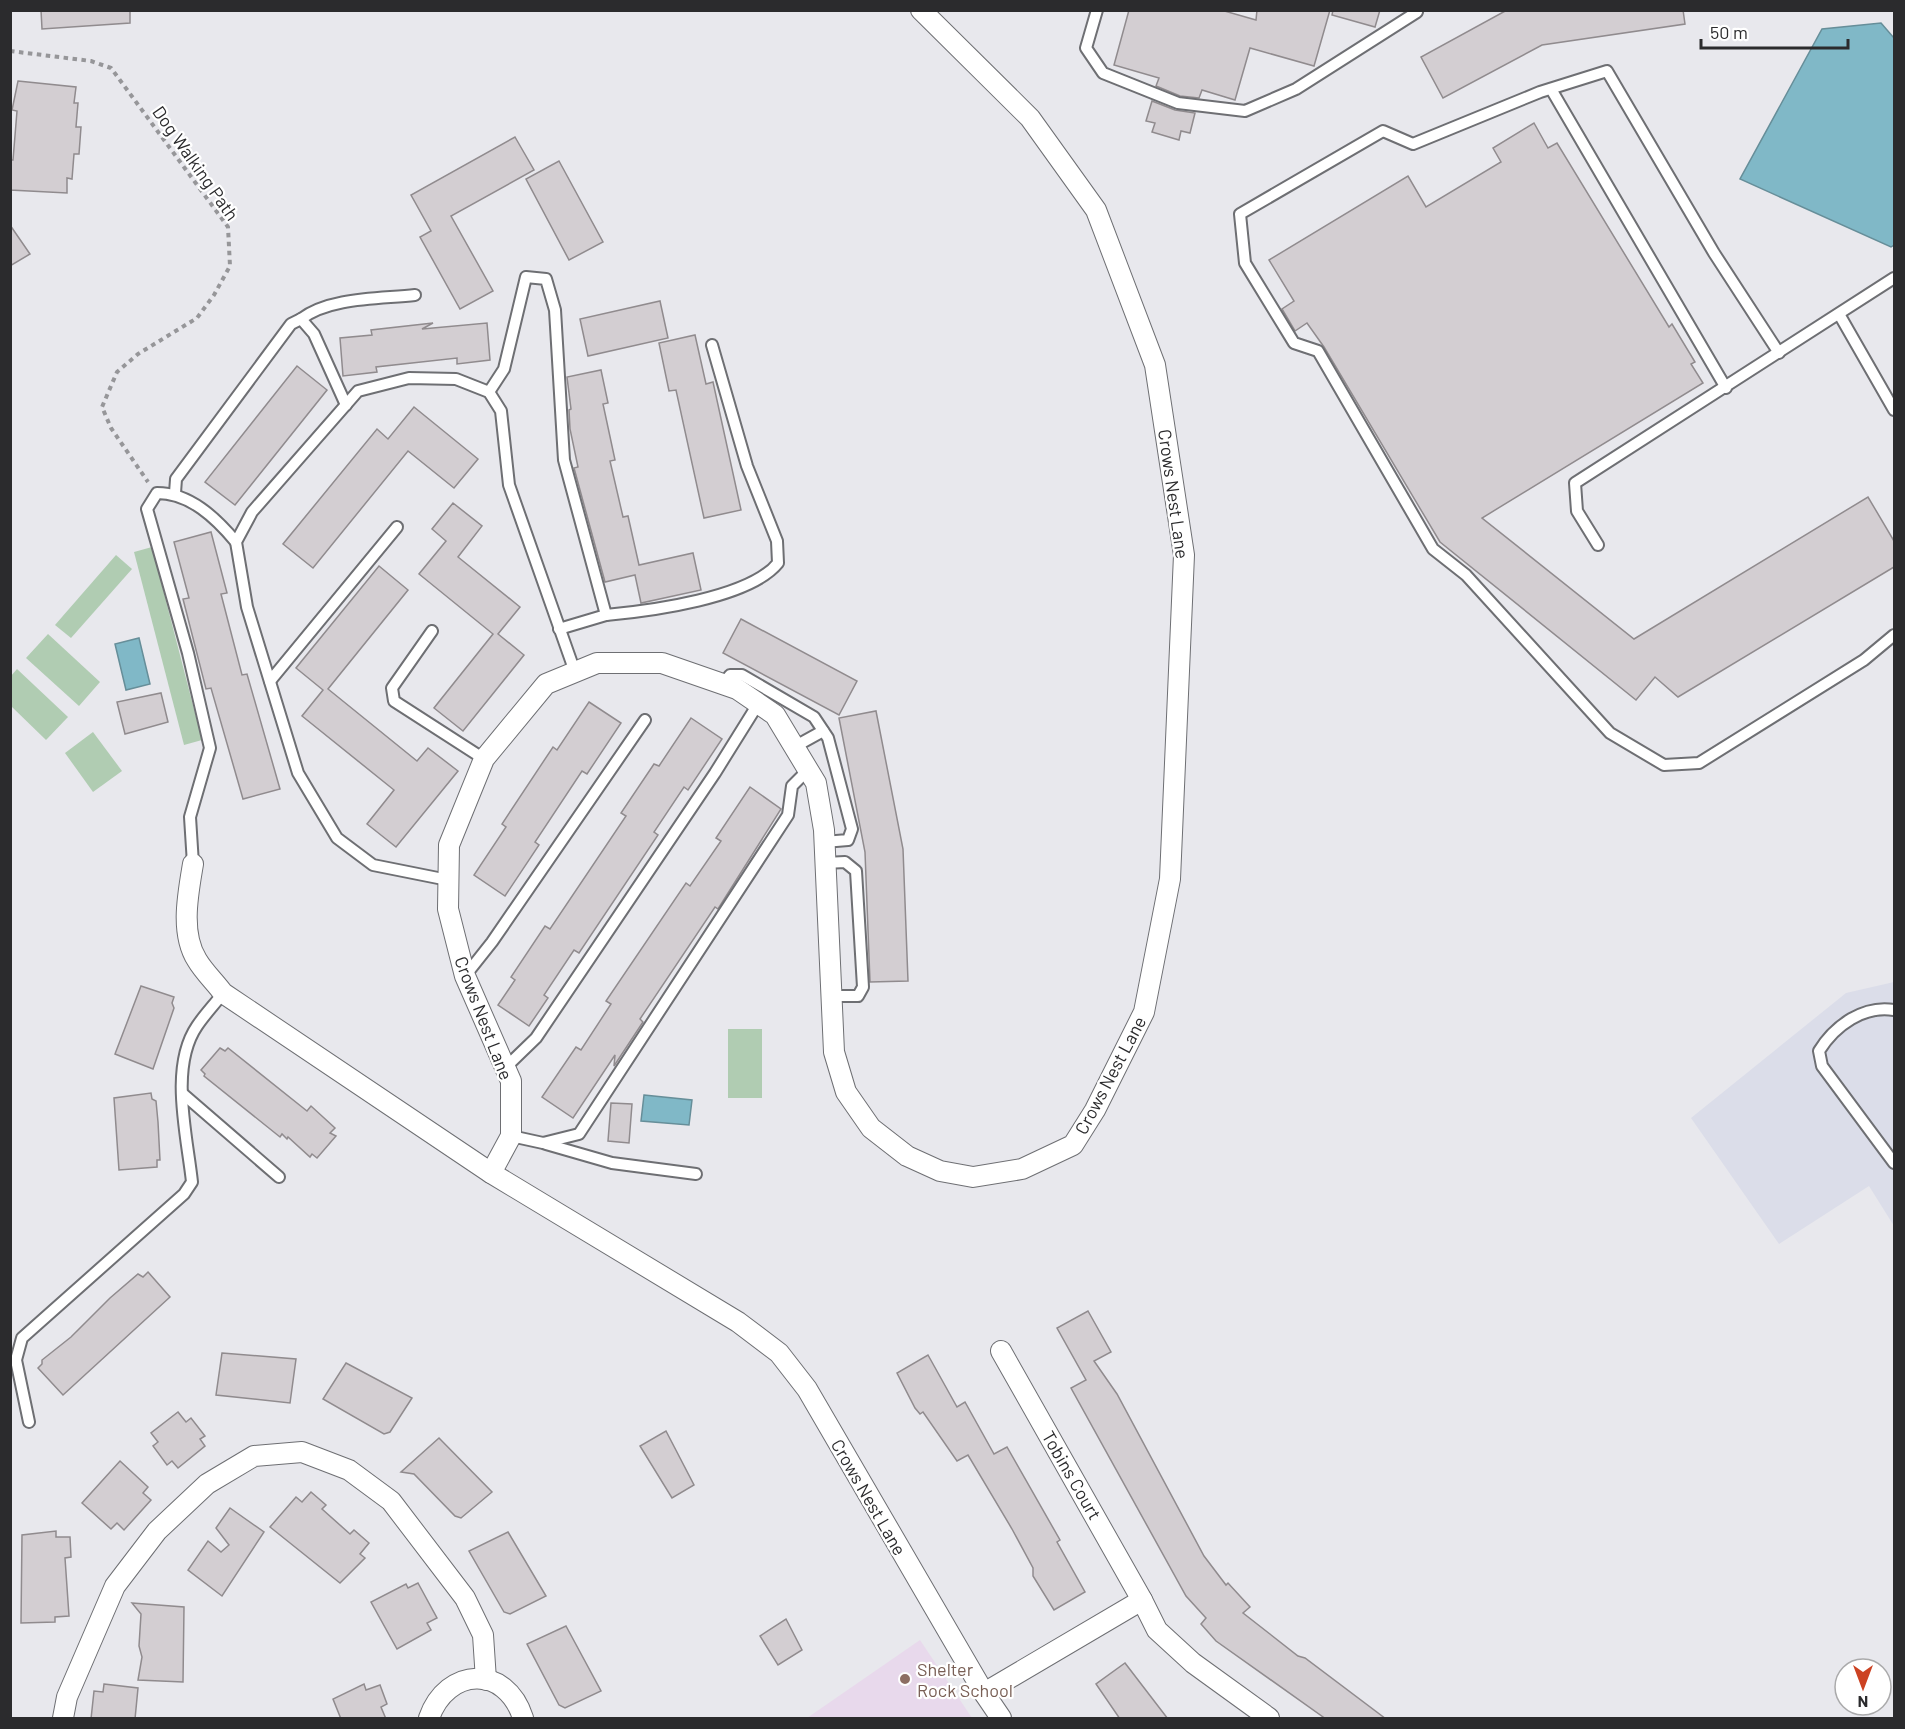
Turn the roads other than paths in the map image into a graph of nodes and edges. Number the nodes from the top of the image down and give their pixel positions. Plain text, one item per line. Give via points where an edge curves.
1 (921, 10) edge
2 (1097, 10) edge
3 (1417, 11) edge
4 (1551, 89) junction
5 (1894, 278) edge
6 (415, 295) dead end
7 (1839, 314) junction
8 (301, 319) junction
9 (712, 345) dead end
10 (1779, 353) junction
11 (1726, 388) junction
12 (489, 392) junction
13 (346, 405) junction
14 (1894, 410) edge
15 (176, 493) junction
16 (398, 527) dead end
17 (236, 542) junction
18 (1598, 545) dead end
19 (606, 615) junction
20 (559, 629) junction
21 (432, 631) dead end
22 (1894, 635) edge
23 (575, 672) junction
24 (270, 681) junction
25 (723, 684) junction
26 (758, 704) junction
27 (645, 720) dead end
28 (823, 731) junction
29 (794, 747) junction
30 (484, 759) junction
31 (808, 770) junction
32 (824, 842) junction
33 (825, 863) junction
34 (194, 864) joint
35 (448, 880) junction
36 (465, 976) junction
37 (223, 993) junction
38 (832, 996) junction
39 (1894, 1010) edge
40 (505, 1068) junction
41 (183, 1094) junction
42 (511, 1136) junction
43 (543, 1143) junction
44 (1894, 1163) edge
45 (491, 1173) junction
46 (696, 1174) dead end
47 (279, 1177) dead end
48 (1001, 1351) dead end
49 (29, 1422) dead end
50 (1142, 1600) junction
51 (486, 1680) junction
52 (984, 1693) junction
53 (63, 1719) edge
54 (429, 1719) edge
55 (523, 1719) edge
56 (1001, 1719) edge
57 (1269, 1719) edge

1 - 38 street, Crows Nest Lane via 1030,118 1096,210 1155,365 1185,555 1170,879 1144,1012 1095,1110 1073,1145 1022,1168 973,1177 940,1171 907,1156 871,1128 846,1092 834,1052
2 - 3 lane via 1086,48 1103,73 1178,104 1245,111 1296,89
4 - 10 lane via 1607,71 1714,253
4 - 11 lane
4 - 22 lane via 1413,144 1383,131 1239,214 1245,263 1294,343 1318,351 1433,549 1466,575 1610,733 1664,765 1699,763 1864,660
5 - 7 lane
6 - 8 lane via 336,304
7 - 10 lane
7 - 14 lane
8 - 13 lane via 314,334
8 - 15 lane via 291,324 176,479
9 - 19 lane via 747,466 777,541 778,563 773,570 713,598
10 - 11 lane
11 - 18 lane via 1575,483 1577,511
12 - 13 lane via 456,379 409,378 358,391
12 - 19 lane via 504,369 526,278 546,279 555,310 564,460
12 - 20 lane via 501,411 508,486
13 - 17 lane via 252,512
15 - 17 lane via 218,520
15 - 34 lane via 158,493 147,509 210,748 189,817
16 - 24 lane
17 - 24 lane via 247,607
19 - 20 lane
20 - 23 lane
21 - 30 lane via 392,688 394,701
23 - 25 street, Crows Nest Lane via 597,663 662,663
23 - 30 street, Crows Nest Lane via 546,684
24 - 35 lane via 298,773 337,838 373,864
25 - 26 street, Crows Nest Lane
25 - 28 lane via 730,675 742,675 814,717
26 - 29 street, Crows Nest Lane via 776,715
26 - 40 lane via 536,1038
27 - 36 lane
28 - 29 lane
28 - 32 lane via 852,830 848,840
29 - 31 street, Crows Nest Lane
30 - 35 street, Crows Nest Lane via 448,845
31 - 32 street, Crows Nest Lane via 816,783
31 - 43 lane via 792,786 788,815 579,1134
32 - 33 street, Crows Nest Lane
33 - 38 street, Crows Nest Lane
33 - 38 lane via 845,862 856,871 863,987 858,996
34 - 37 street, Crows Nest Lane via 187,896 187,930 196,959
35 - 36 street, Crows Nest Lane via 448,909
36 - 40 street, Crows Nest Lane
37 - 41 lane via 196,1027 186,1051 181,1076
37 - 45 street, Crows Nest Lane
39 - 44 lane via 1878,1007 1864,1011 1827,1037 1819,1051 1822,1066
40 - 42 street, Crows Nest Lane via 511,1081
41 - 47 lane
41 - 49 lane via 192,1182 184,1194 22,1338 16,1360
42 - 43 lane
42 - 45 street, Crows Nest Lane
43 - 46 lane via 612,1163
45 - 52 street, Crows Nest Lane via 738,1322 779,1353 807,1389
48 - 50 street, Tobins Court
50 - 52 street
50 - 57 street, Tobins Court via 1157,1630 1193,1663
51 - 53 street via 483,1635 465,1598 391,1501 349,1470 302,1452 254,1456 207,1484 157,1532 114,1586 67,1697
51 - 54 street via 461,1681 446,1689
51 - 55 street via 512,1694
52 - 56 street, Crows Nest Lane

